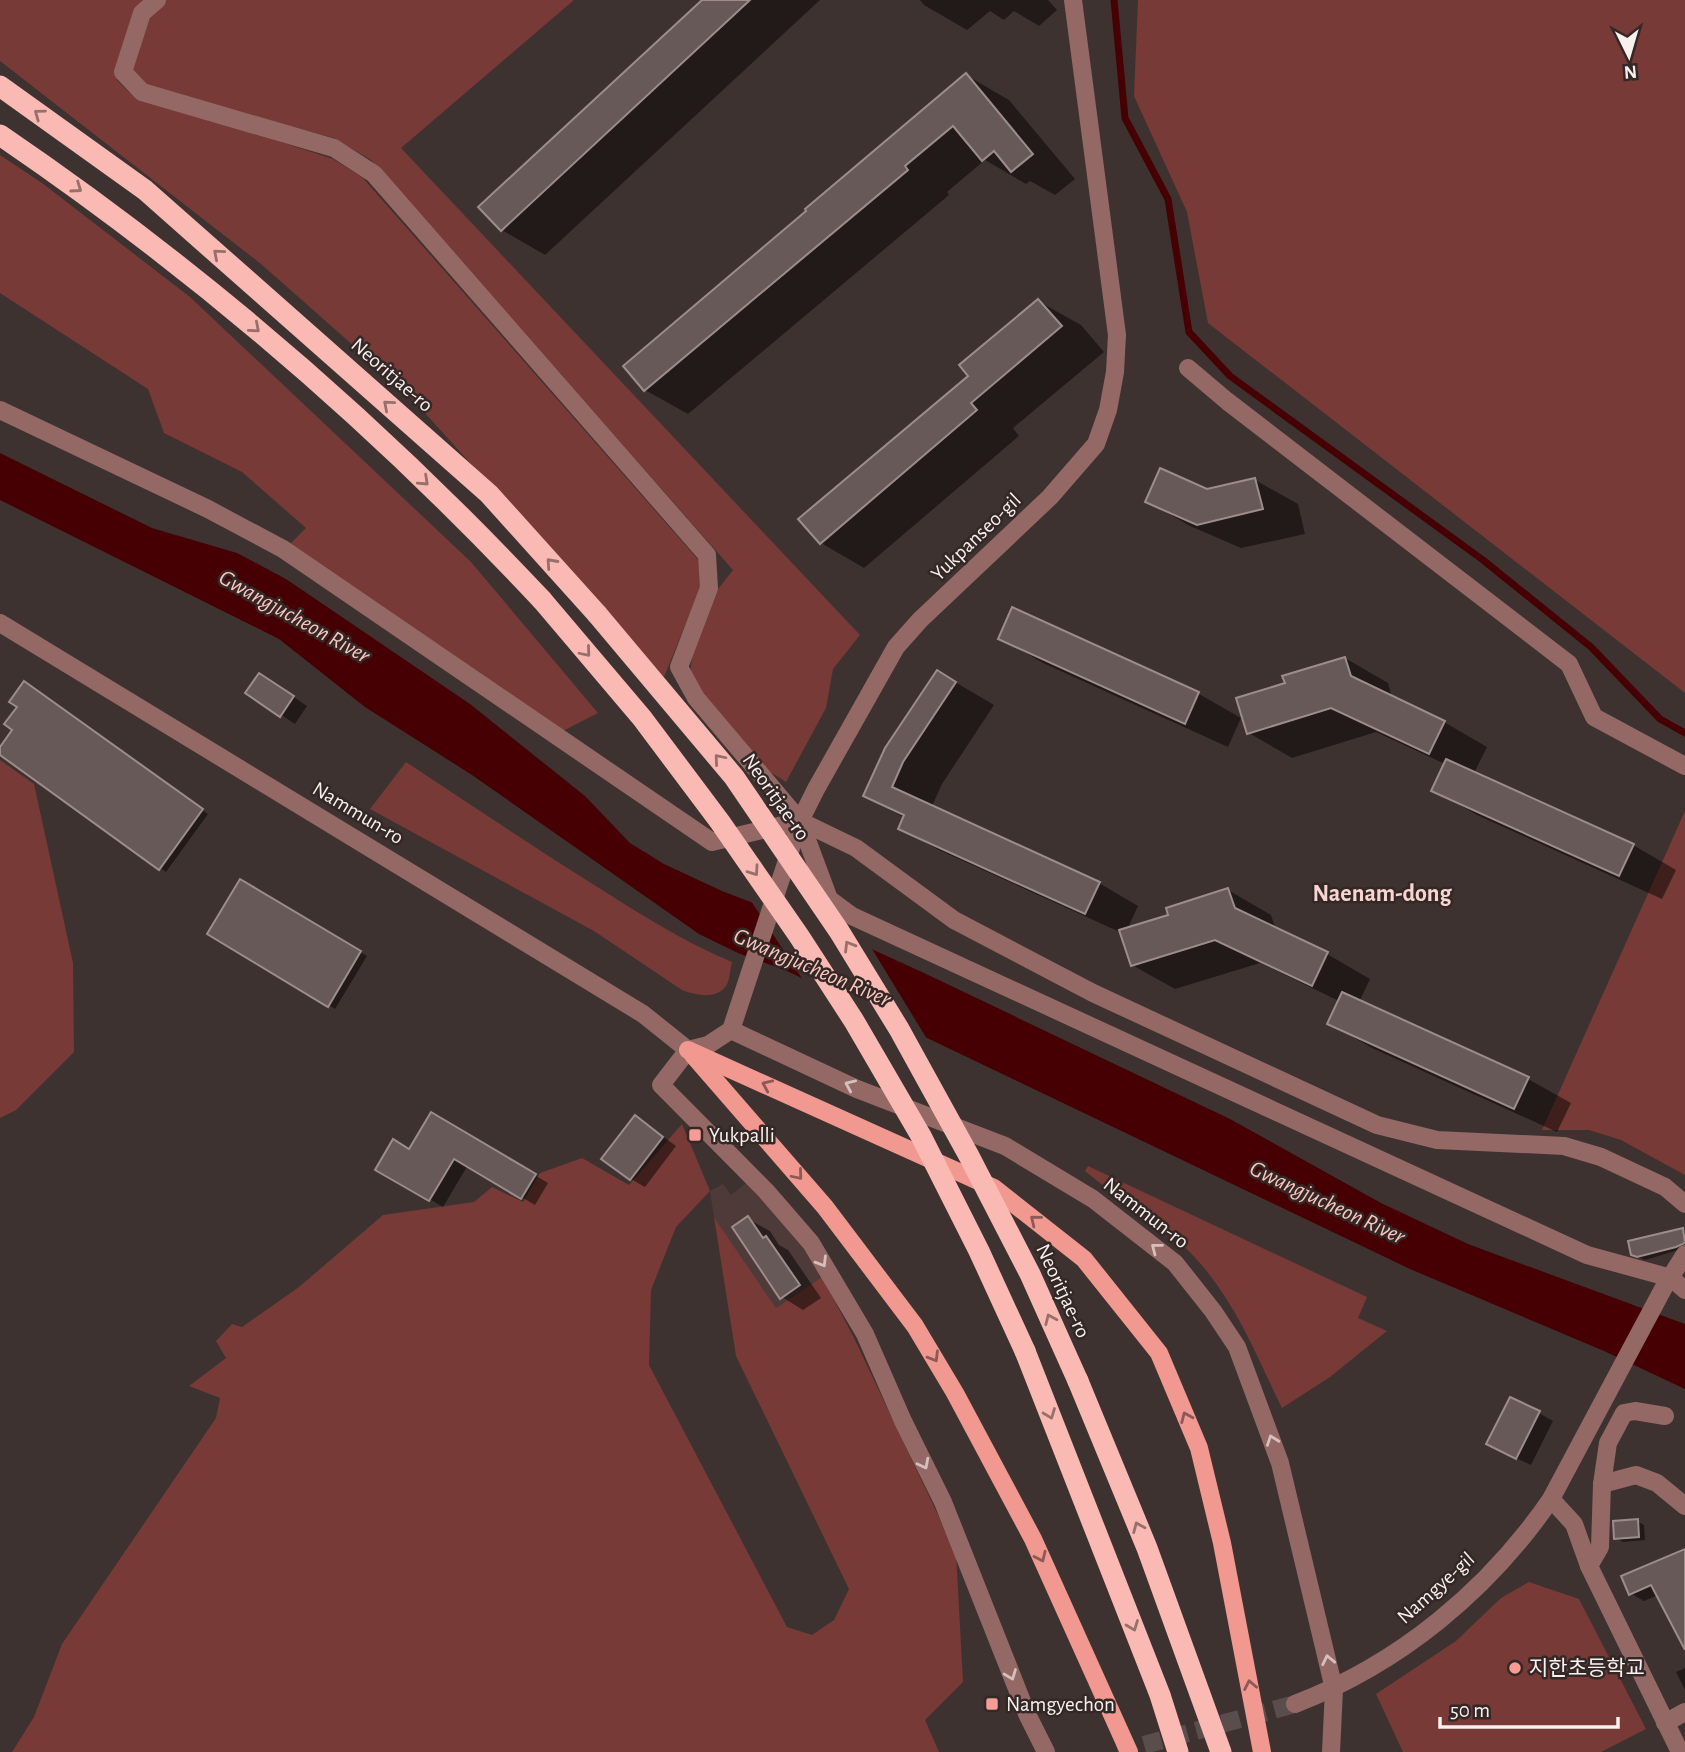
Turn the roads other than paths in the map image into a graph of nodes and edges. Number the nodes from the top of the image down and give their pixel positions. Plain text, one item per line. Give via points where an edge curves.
1 (157, 0) edge
2 (1073, 0) edge
3 (0, 86) edge
4 (0, 135) edge
5 (1188, 368) dead end
6 (0, 410) edge
7 (0, 622) edge
8 (1685, 766) edge
9 (800, 821) junction
10 (731, 1030) junction
11 (688, 1050) junction
12 (1685, 1204) edge
13 (1685, 1254) edge
14 (1667, 1283) junction
15 (1685, 1290) edge
16 (1665, 1416) dead end
17 (1602, 1484) junction
18 (1550, 1499) junction
19 (1685, 1506) edge
20 (1589, 1566) junction
21 (1334, 1689) junction
22 (1295, 1704) tunnel mouth
23 (1685, 1712) edge
24 (1665, 1723) junction
25 (1046, 1752) edge
26 (1129, 1752) edge
27 (1178, 1752) edge
28 (1221, 1752) edge
29 (1262, 1752) edge
30 (1331, 1752) edge
31 (1680, 1752) edge

1 - 9 street via 142,13 123,72 142,92 334,148 374,174 707,555 709,588 679,667 696,698
2 - 9 street, Yukpanseo-gil via 1117,335 1108,410 1096,444 1050,497 897,647
28 -> 3 highway, Neoritjae-ro, bridge via 1147,1548 1030,1274 898,1028 839,931 734,777 489,494 145,190
4 -> 27 highway, bridge via 80,189 201,282 351,412 477,530 642,718 712,811 840,999 921,1136 979,1251 1025,1351 1160,1695
5 - 8 street via 1569,664 1594,718
6 - 9 street via 283,549 712,842
7 - 11 street, Nammun-ro via 643,1014
9 - 10 street, Yukpanseo-gil
9 - 12 street via 856,848 954,920 1093,993 1377,1125 1437,1140 1564,1146 1601,1157 1665,1187
9 - 14 street via 829,899 852,916 1587,1255
10 - 11 street via 708,1045
21 -> 10 street, Nammun-ro via 1280,1463 1237,1347 1175,1263 1093,1199 1005,1146 857,1088
11 -> 25 street via 661,1086 811,1243 865,1334 943,1502
11 -> 26 main road via 825,1207 915,1326 1033,1539
29 -> 11 main road via 1199,1448 1159,1353 1084,1259 994,1188
13 - 14 street, Namgye-gil
14 - 15 street
14 - 18 street, Namgye-gil
16 - 17 street via 1624,1413 1608,1443
17 - 19 street via 1636,1475 1657,1483
17 - 20 street via 1600,1547
18 - 20 street via 1574,1524
18 - 21 street, Namgye-gil via 1482,1580 1433,1626
20 - 24 street
21 - 22 street, Namgye-gil
21 - 30 street, Nammun-ro
23 - 24 street
24 - 31 street

